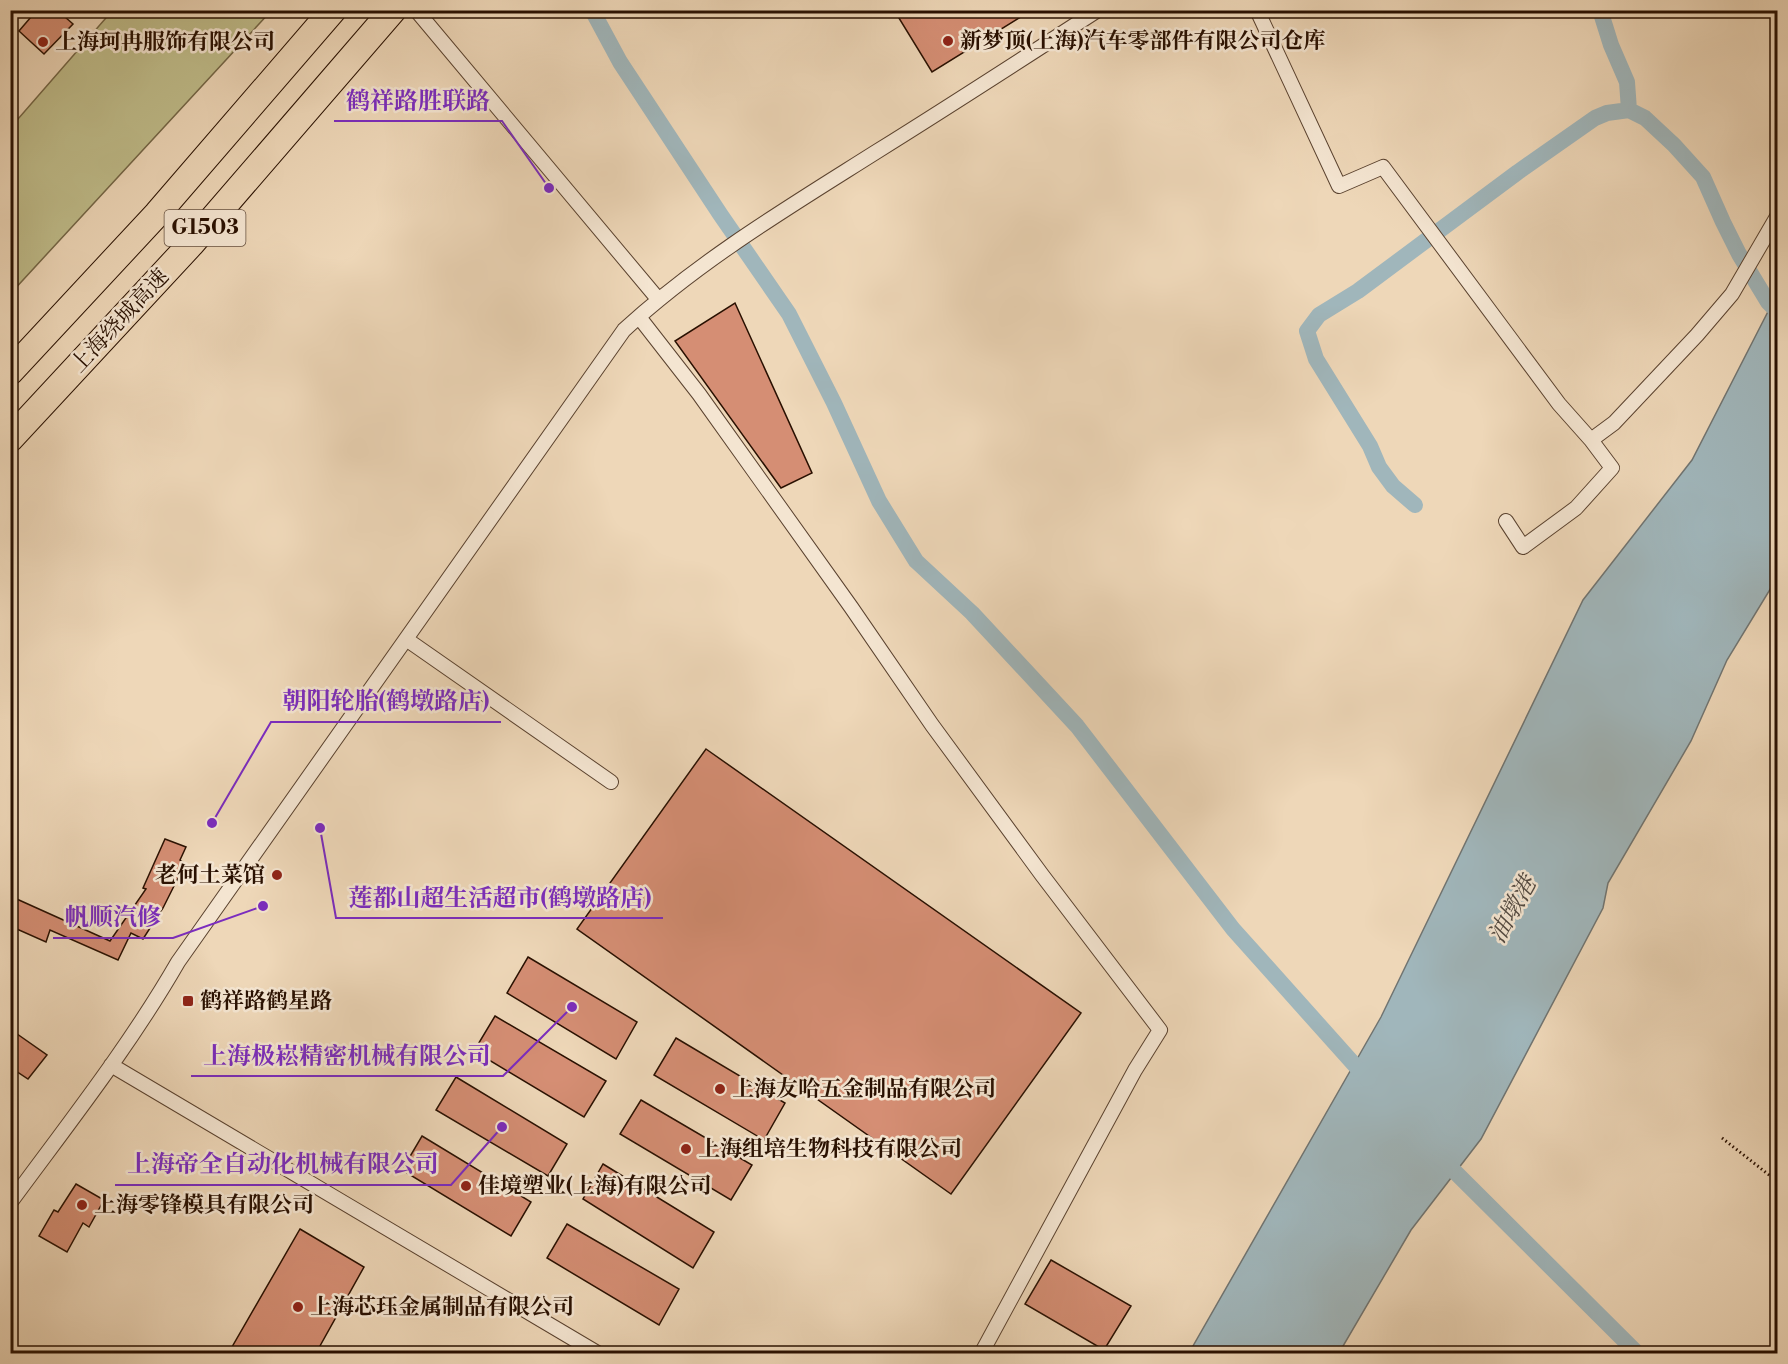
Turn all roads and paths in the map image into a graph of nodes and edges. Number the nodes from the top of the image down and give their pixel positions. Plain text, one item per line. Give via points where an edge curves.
1 (333, 10) edge
2 (393, 10) edge
3 (416, 10) edge
4 (1098, 10) edge
5 (1257, 10) edge
6 (1778, 215) edge
7 (658, 298) junction
8 (639, 316) junction
9 (10, 372) edge
10 (10, 439) edge
11 (1591, 440) junction
12 (1506, 521) dead end
13 (406, 639) junction
14 (611, 782) dead end
15 (111, 1065) junction
16 (1722, 1138) dead end
17 (1778, 1182) edge
18 (10, 1203) edge
19 (599, 1353) edge
20 (981, 1353) edge

1 - 9 highway, 上海绕城高速 / G1503 via 157,214
2 - 10 highway, 上海绕城高速 / G1503 via 191,244
3 - 7 street
4 - 7 street via 764,222
5 - 11 street via 1339,186 1383,167 1559,404
6 - 11 street via 1732,294 1614,423
7 - 8 street
8 - 13 street via 596,368
8 - 20 street via 726,431 932,725 1160,1030
11 - 12 street via 1612,468 1576,508 1523,547
13 - 14 street
13 - 15 street via 178,962
15 - 18 street
15 - 19 street
16 - 17 path

